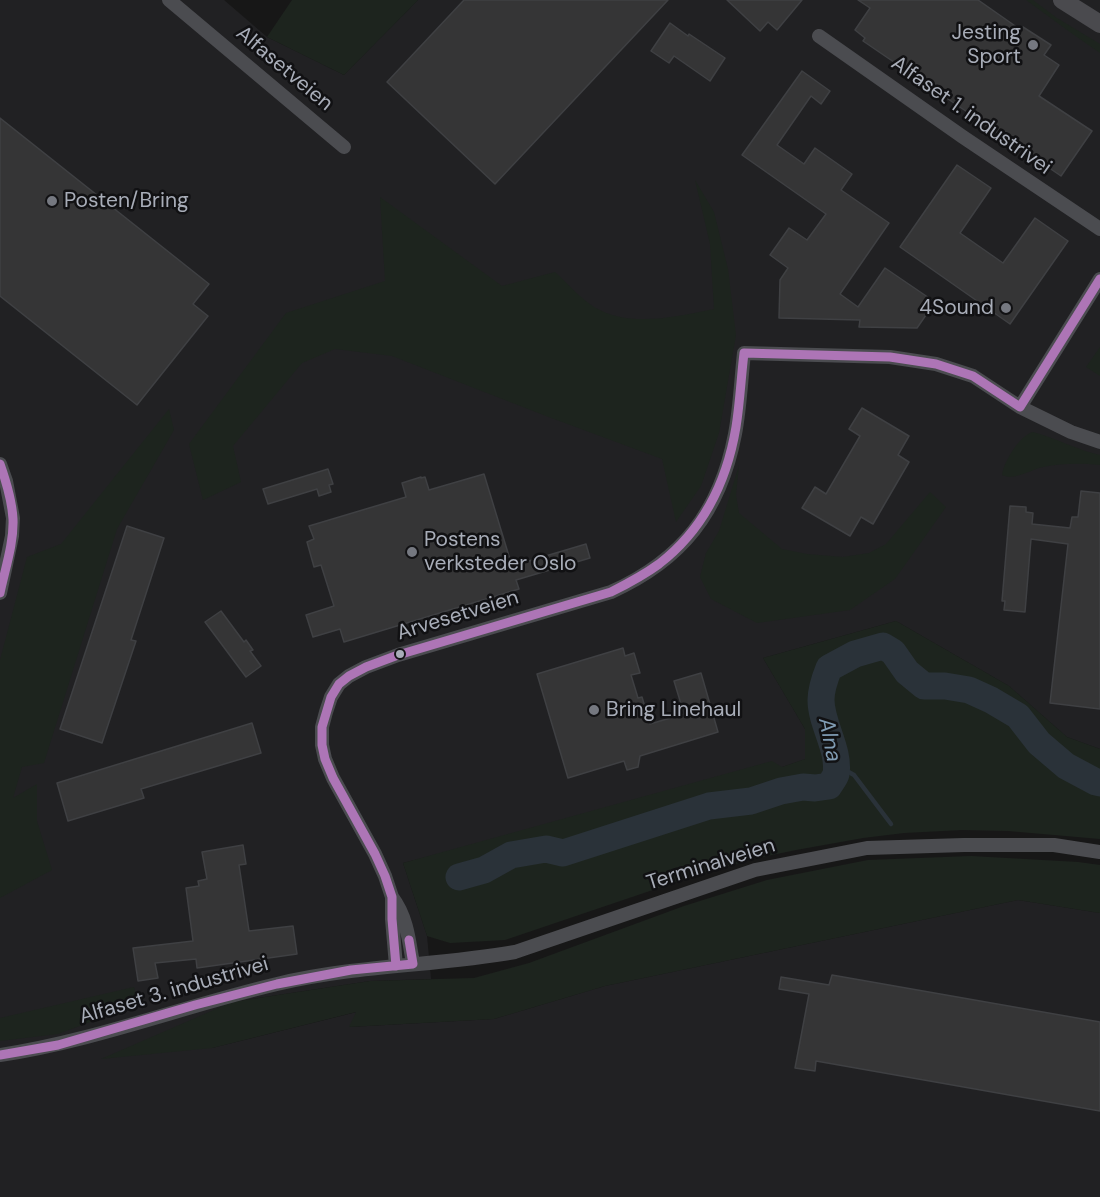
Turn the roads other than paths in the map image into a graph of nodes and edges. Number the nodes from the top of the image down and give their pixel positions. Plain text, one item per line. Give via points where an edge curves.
1 (169, 0) edge
2 (1062, 0) edge
3 (1100, 24) edge
4 (819, 36) dead end
5 (344, 147) dead end
6 (1100, 229) edge
7 (1100, 279) edge
8 (1020, 407) junction
9 (1100, 442) edge
10 (0, 464) edge
11 (0, 593) edge
12 (1100, 852) edge
13 (392, 897) junction
14 (413, 964) junction
15 (396, 966) junction
16 (0, 1055) edge

1 - 5 street, Alfasetveien
2 - 3 main road
4 - 6 street, Alfaset 1. industrivei
7 - 8 street
8 - 9 street
8 - 13 street, Arvesetveien via 972,376 936,364 890,357 744,353 735,433 723,477 708,510 672,555 610,592 398,655 358,671 339,684 322,727 325,759 375,854
10 - 11 street via 13,518
12 - 14 street, Terminalveien via 1054,845 867,848 755,870 515,952
13 - 14 street via 404,918
13 - 15 street
14 - 15 street, Terminalveien
15 - 16 street, Alfaset 3. industrivei via 276,984 58,1045

